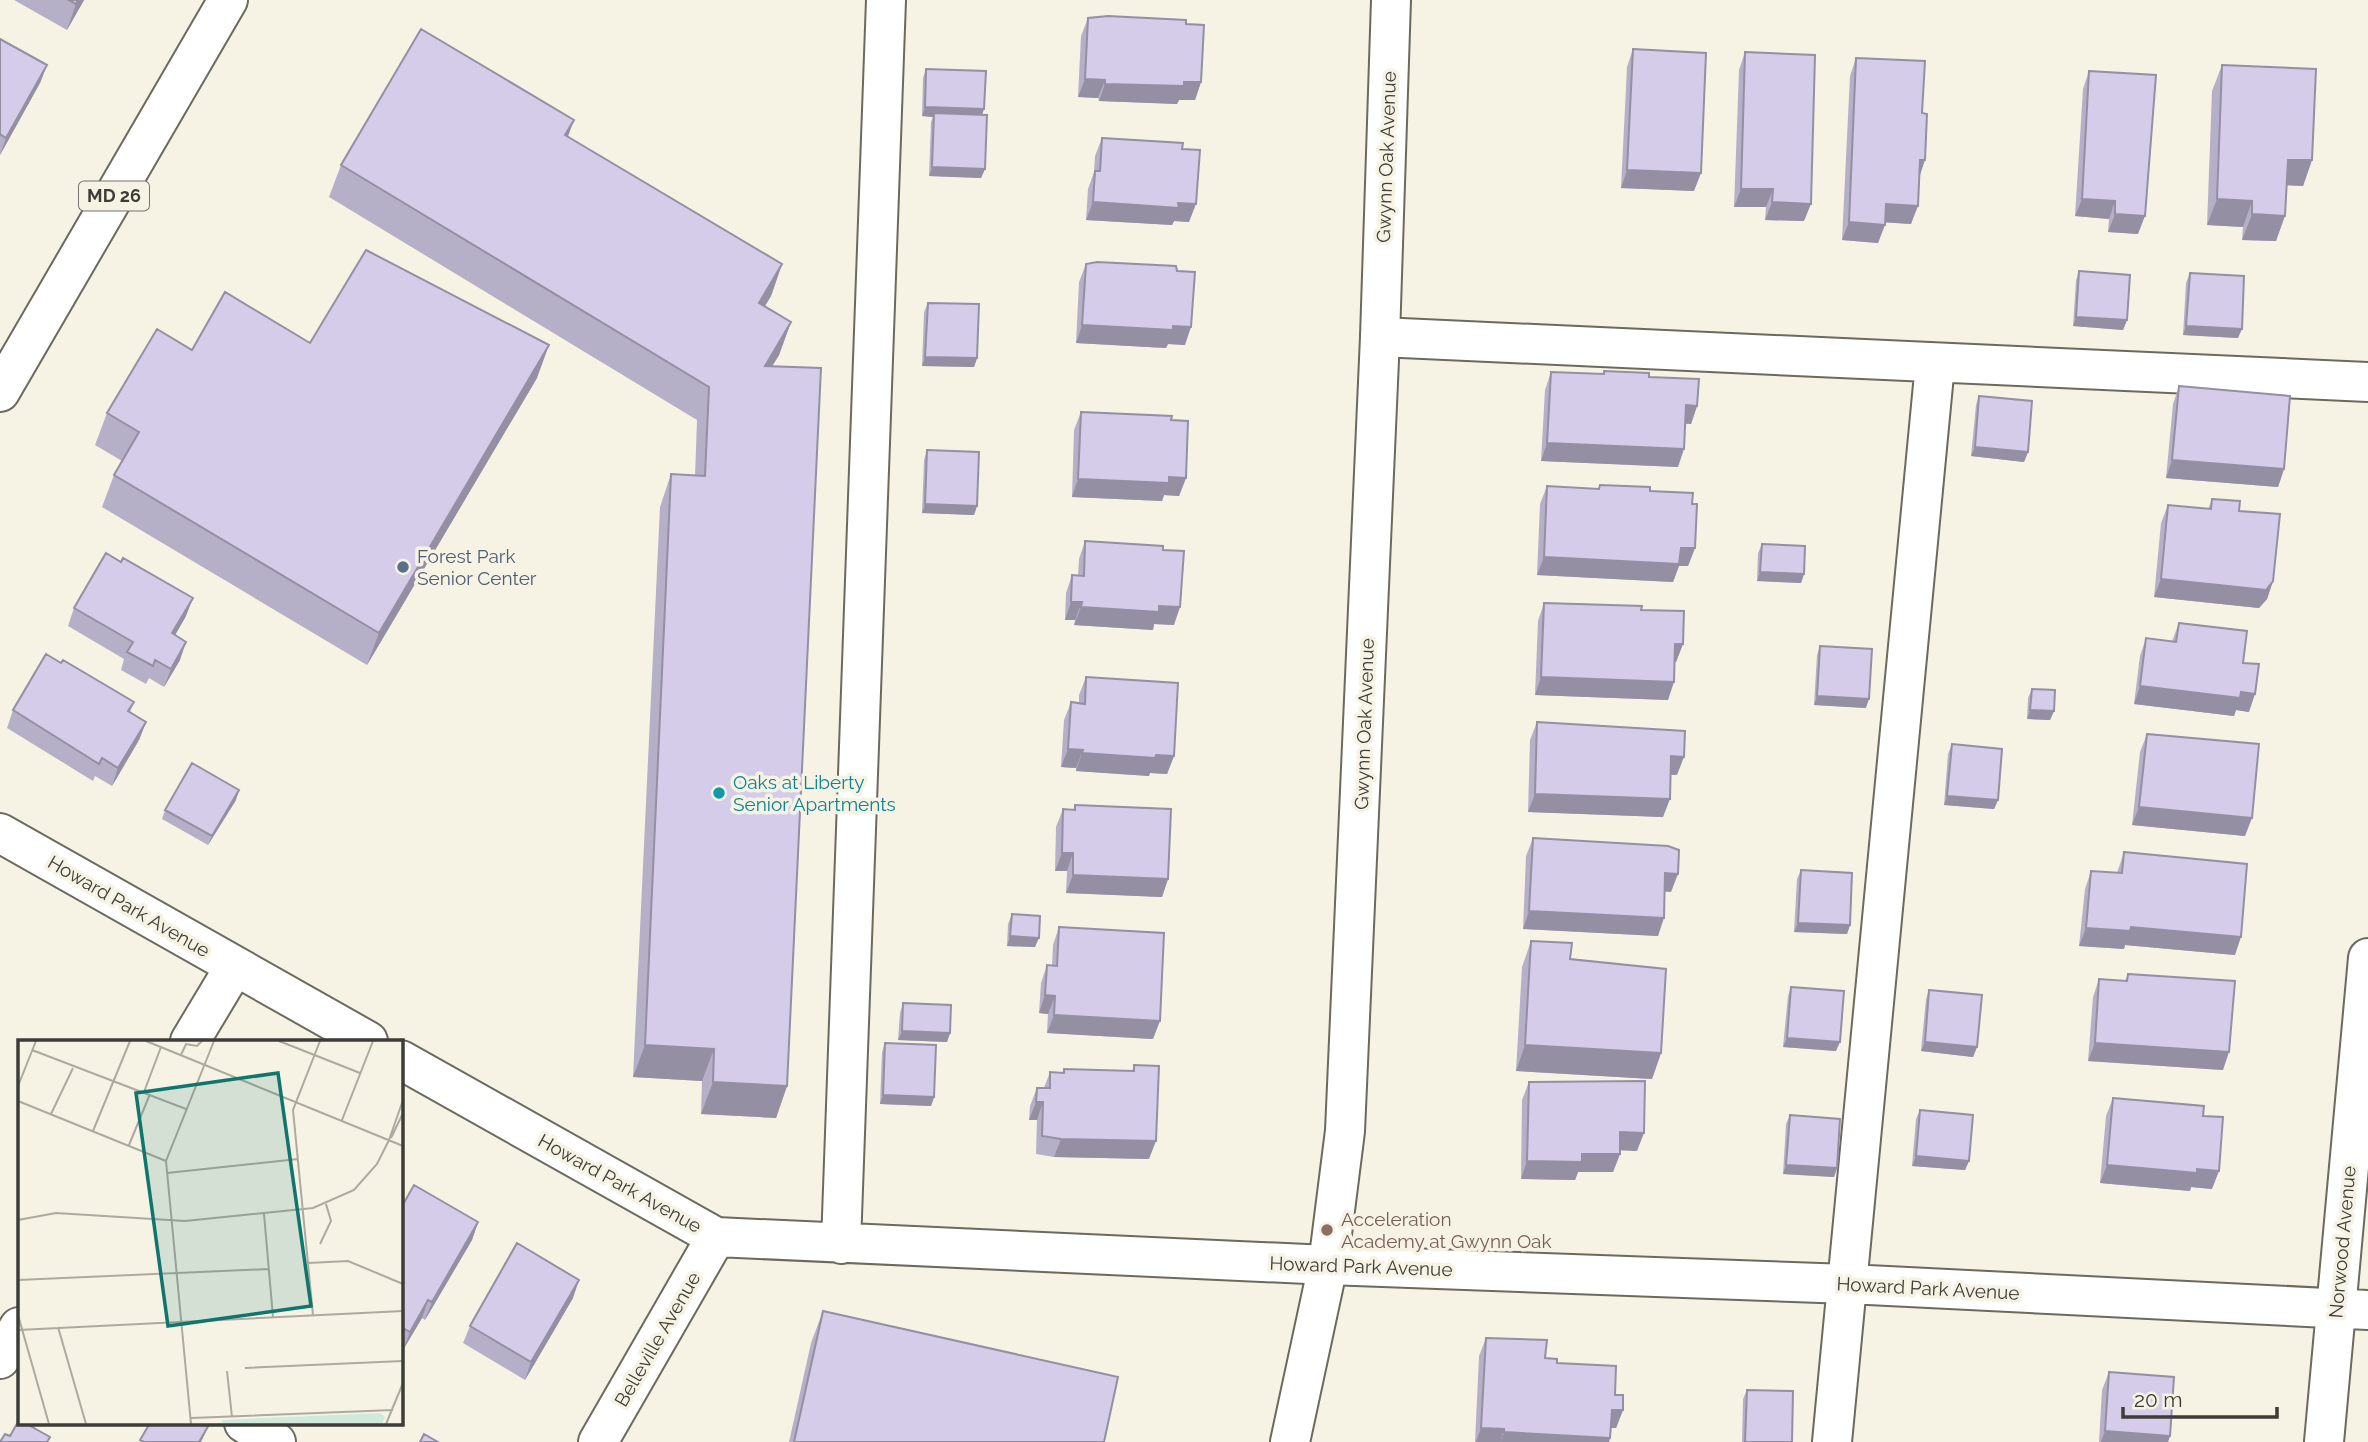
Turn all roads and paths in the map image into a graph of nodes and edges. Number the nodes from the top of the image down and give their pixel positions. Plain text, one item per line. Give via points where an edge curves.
1 (228, 0) edge
2 (886, 0) edge
3 (1391, 0) edge
4 (1380, 337) junction
5 (1935, 364) junction
6 (2368, 382) edge
7 (0, 392) edge
8 (0, 833) edge
9 (2368, 958) edge
10 (235, 966) junction
11 (191, 1040) edge
12 (366, 1040) edge
13 (402, 1061) edge
14 (716, 1237) junction
15 (841, 1244) junction
16 (1328, 1265) junction
17 (1848, 1284) junction
18 (2352, 1309) edge
19 (18, 1329) edge
20 (0, 1359) edge
21 (246, 1424) edge
22 (276, 1442) edge
23 (598, 1442) edge
24 (1290, 1442) edge
25 (1832, 1442) edge
26 (2324, 1442) edge

1 - 7 street, MD 26
2 - 15 street
3 - 4 street, Gwynn Oak Avenue
4 - 5 street
4 - 16 street, Gwynn Oak Avenue via 1345,1131
5 - 6 street
5 - 17 street
8 - 10 street, Howard Park Avenue
9 - 18 street, Norwood Avenue
10 - 11 street
10 - 12 street, Howard Park Avenue
13 - 14 street, Howard Park Avenue
14 - 15 street, Howard Park Avenue
14 - 23 street, Belleville Avenue
15 - 16 street, Howard Park Avenue
16 - 17 street, Howard Park Avenue
16 - 24 street, Gwynn Oak Avenue
17 - 18 street, Howard Park Avenue
17 - 25 street
18 - 26 street, Norwood Avenue
19 - 20 street
21 - 22 street

